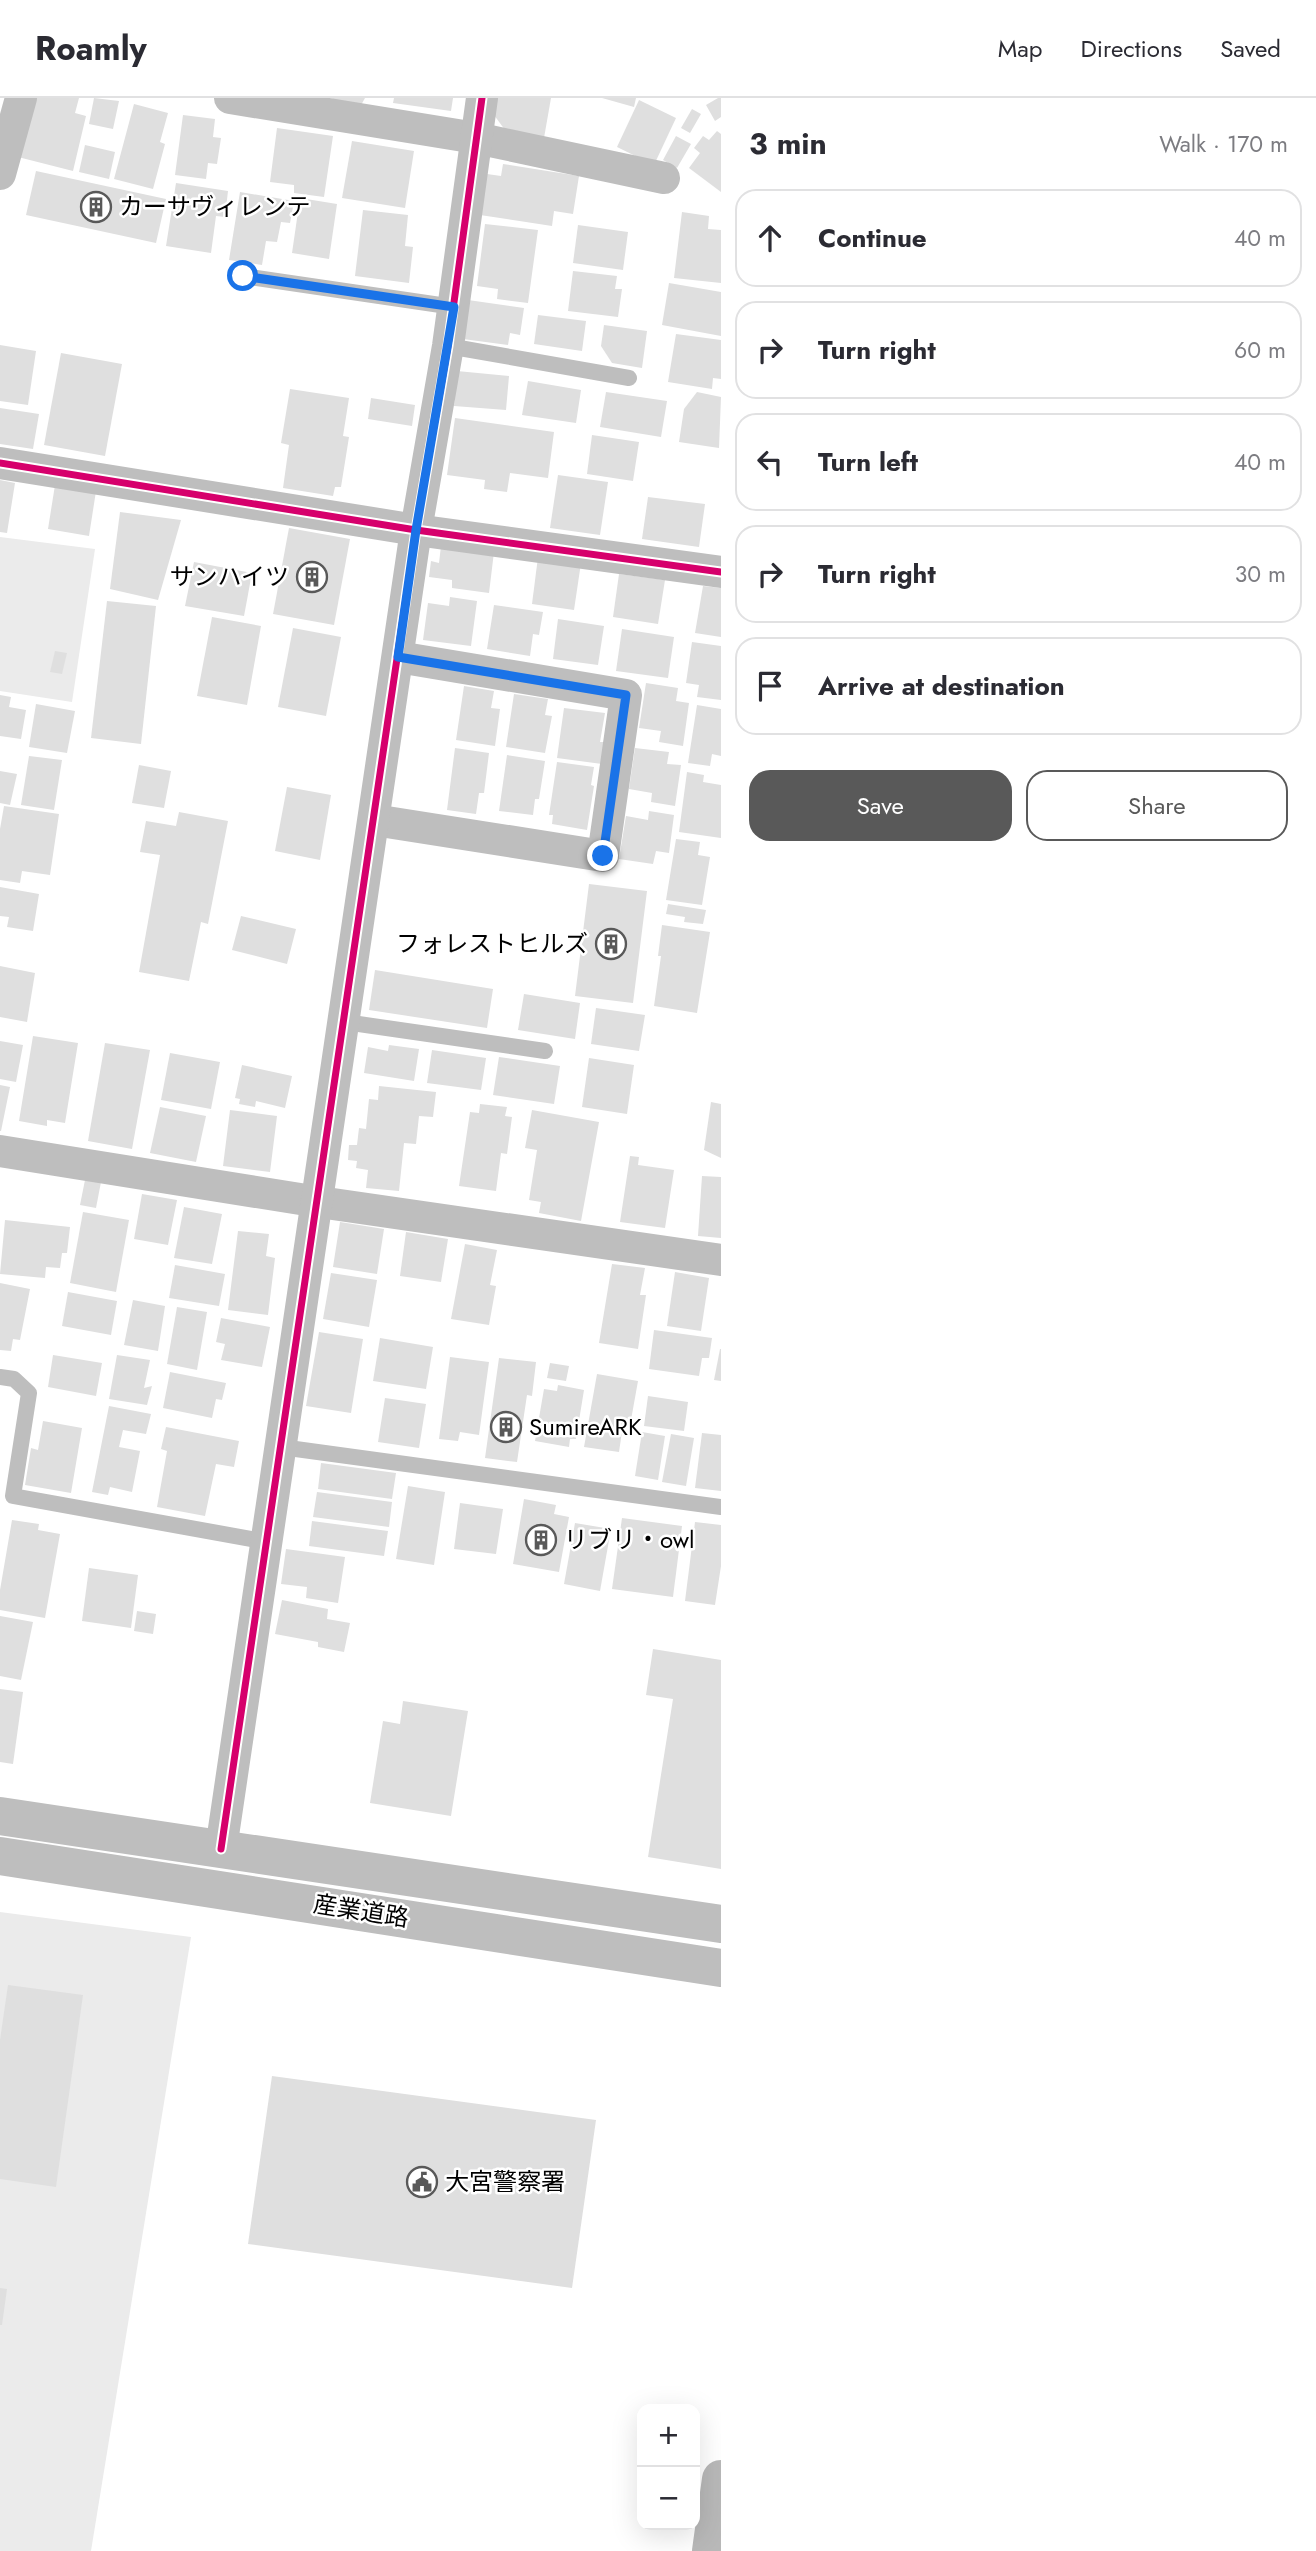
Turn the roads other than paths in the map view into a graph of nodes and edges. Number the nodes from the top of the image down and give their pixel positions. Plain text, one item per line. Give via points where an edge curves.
1 (21, 98) edge
2 (230, 98) edge
3 (482, 98) edge
4 (476, 138) junction
5 (0, 174) edge
6 (664, 178) dead end
7 (243, 276) dead end
8 (454, 307) junction
9 (448, 346) junction
10 (629, 378) dead end
11 (0, 463) edge
12 (416, 530) junction
13 (721, 572) edge
14 (398, 657) junction
15 (374, 820) junction
16 (345, 1022) junction
17 (545, 1051) dead end
18 (0, 1151) edge
19 (318, 1202) junction
20 (721, 1260) edge
21 (0, 1377) edge
22 (281, 1447) junction
23 (721, 1507) edge
24 (268, 1542) junction
25 (0, 1816) edge
26 (221, 1849) junction
27 (0, 1856) edge
28 (721, 1924) edge
29 (721, 1968) edge
30 (721, 2479) edge
31 (710, 2551) edge

1 - 5 street
2 - 4 street
3 - 4 street
4 - 6 street
4 - 8 street
7 - 8 lane
8 - 9 street
9 - 10 lane
9 - 12 street
11 - 12 street
12 - 13 street
12 - 14 street
14 - 15 street
14 - 15 street via 626,695 603,856
15 - 16 street
16 - 17 lane
16 - 19 street
18 - 19 street
19 - 20 street
19 - 22 street
21 - 24 lane via 14,1379 29,1393 13,1496
22 - 23 lane
22 - 24 street
24 - 26 street
25 - 26 main road, 産業道路
26 - 28 main road, 産業道路
27 - 29 main road, 産業道路
30 - 31 street

